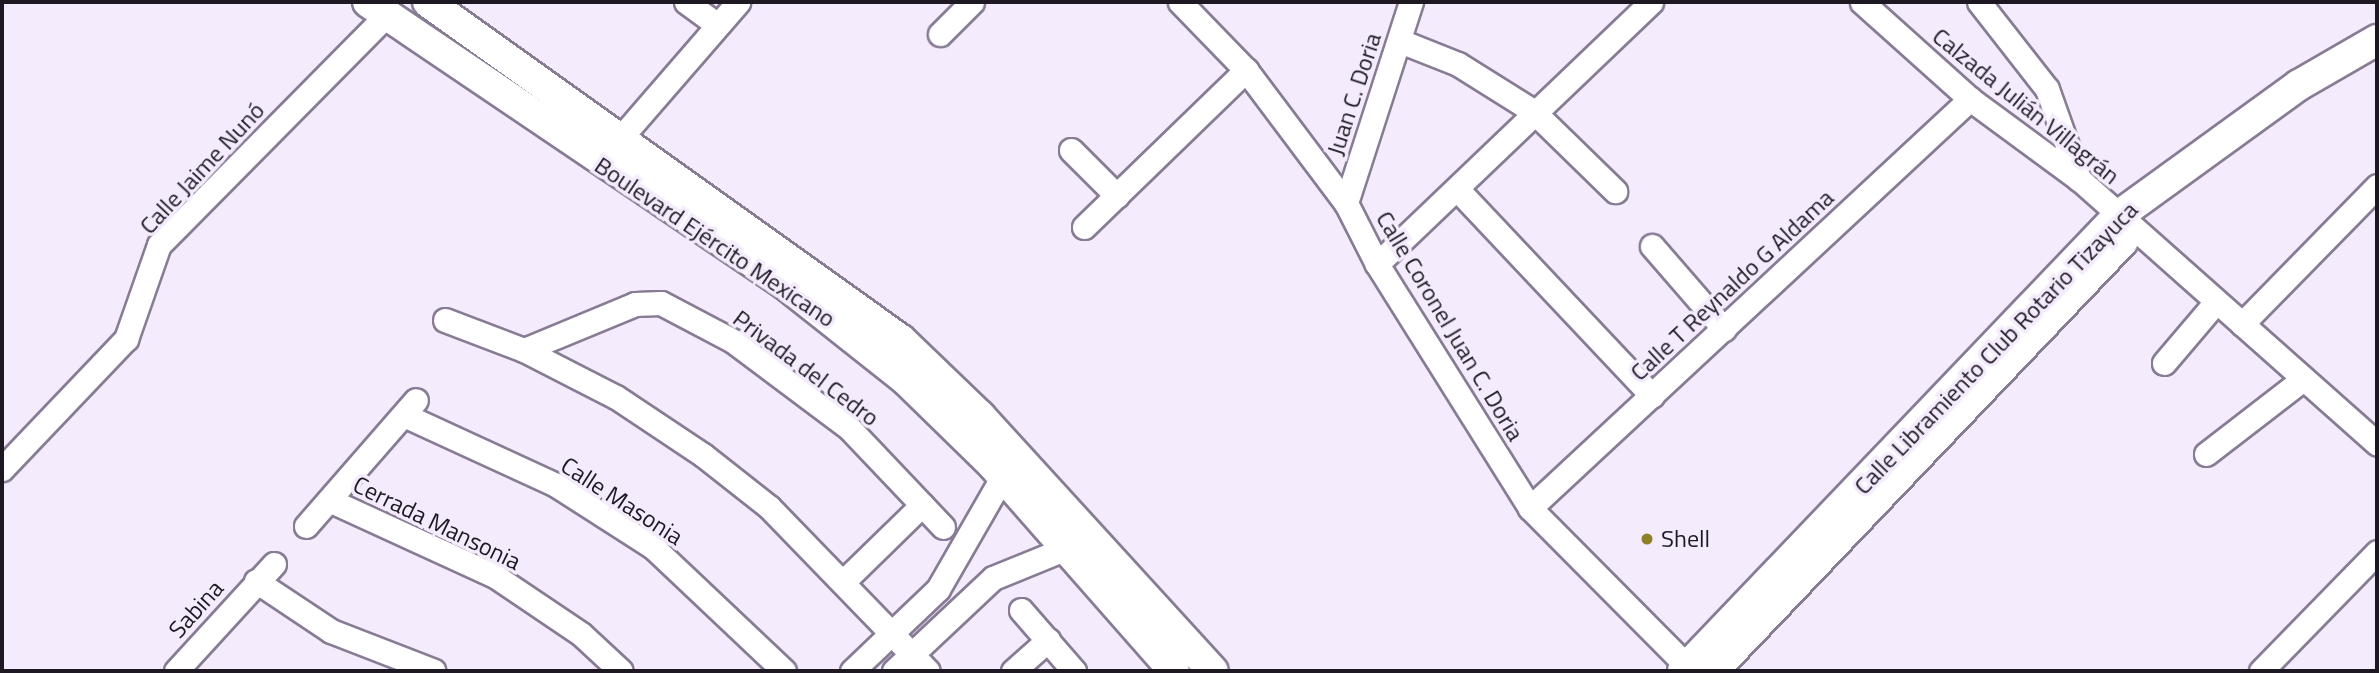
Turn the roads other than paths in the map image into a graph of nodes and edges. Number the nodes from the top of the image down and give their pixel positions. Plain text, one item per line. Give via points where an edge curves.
1 (428, 2) edge
2 (686, 2) edge
3 (738, 2) edge
4 (972, 2) edge
5 (1180, 2) edge
6 (1410, 2) edge
7 (1650, 2) edge
8 (1862, 2) edge
9 (1979, 2) edge
10 (377, 8) edge
11 (718, 25) junction
12 (940, 34) dead end
13 (2377, 40) edge
14 (1400, 41) junction
15 (2377, 64) edge
16 (1246, 70) junction
17 (1970, 99) junction
18 (1533, 111) junction
19 (621, 135) junction
20 (1071, 150) dead end
21 (600, 164) junction
22 (2079, 179) junction
23 (1458, 190) junction
24 (1615, 191) dead end
25 (1117, 196) junction
26 (2374, 196) edge
27 (1346, 203) junction
28 (2126, 223) junction
29 (1084, 227) dead end
30 (1652, 246) dead end
31 (1377, 264) junction
32 (2216, 302) junction
33 (445, 320) dead end
34 (2242, 324) junction
35 (1724, 329) junction
36 (524, 350) junction
37 (2164, 363) dead end
38 (2303, 379) junction
39 (1652, 396) junction
40 (2377, 444) edge
41 (2206, 454) dead end
42 (2, 469) edge
43 (1003, 476) junction
44 (329, 500) junction
45 (922, 505) junction
46 (1530, 508) junction
47 (306, 526) dead end
48 (943, 527) dead end
49 (1067, 548) junction
50 (965, 549) junction
51 (2377, 552) edge
52 (274, 564) dead end
53 (993, 578) junction
54 (256, 581) junction
55 (844, 581) junction
56 (938, 589) junction
57 (1021, 610) dead end
58 (958, 611) junction
59 (894, 634) junction
60 (1048, 640) junction
61 (921, 663) edge
62 (2275, 666) edge
63 (183, 668) edge
64 (1709, 668) edge
65 (434, 671) edge
66 (621, 671) edge
67 (784, 671) edge
68 (852, 671) edge
69 (894, 671) edge
70 (1013, 671) edge
71 (1074, 671) edge
72 (1174, 671) edge
73 (1213, 671) edge

1 - 19 main road, Boulevard Ejército Mexicano
2 - 11 street
3 - 11 street
4 - 12 street
5 - 16 street, Calle Coronel Juan C. Doria
6 - 14 street, Juan C. Doria
7 - 18 street
8 - 17 street, Calzada Julián Villagrán
9 - 22 street via 2047,89
10 - 21 main road, Boulevard Ejército Mexicano
10 - 42 street, Calle Jaime Nunó via 159,245 126,339
11 - 19 street
13 - 28 main road, Calle Libramiento Club Rotario Tizayuca via 2299,85
14 - 18 street via 1458,64
14 - 27 street, Juan C. Doria
15 - 28 main road, Calle Libramiento Club Rotario Tizayuca via 2288,114
16 - 25 street
16 - 27 street, Calle Coronel Juan C. Doria
17 - 22 street, Calzada Julián Villagrán
17 - 35 street, Calle T Reynaldo G Aldama
18 - 23 street
18 - 24 street
19 - 21 street
19 - 73 main road, Boulevard Ejército Mexicano via 901,340 980,416
20 - 25 street
21 - 43 main road, Boulevard Ejército Mexicano via 805,300 906,380
22 - 28 street, Calzada Julián Villagrán
23 - 31 street
23 - 39 street
25 - 29 street
26 - 34 street
27 - 31 street, Calle Coronel Juan C. Doria
28 - 32 street, Calzada Julián Villagrán
28 - 64 main road, Calle Libramiento Club Rotario Tizayuca
30 - 35 street
31 - 46 street, Calle Coronel Juan C. Doria
32 - 34 street, Calzada Julián Villagrán
32 - 37 street
33 - 36 street
34 - 38 street, Calzada Julián Villagrán
35 - 39 street, Calle T Reynaldo G Aldama
36 - 45 street, Privada del Cedro via 635,304 661,303 733,341 850,429
36 - 55 street via 616,397 704,455
38 - 40 street, Calzada Julián Villagrán
38 - 41 street
39 - 46 street, Calle T Reynaldo G Aldama
43 - 49 main road, Boulevard Ejército Mexicano
43 - 50 street
44 - 47 street
44 - 66 street, Cerrada Mansonia via 495,576 581,634
44 - 67 street, Calle Masonia via 410,408 556,485 654,548
45 - 48 street, Privada del Cedro
45 - 55 street
46 - 64 street, Calle Coronel Juan C. Doria
49 - 53 street
49 - 72 main road, Boulevard Ejército Mexicano
50 - 53 street
50 - 56 street
51 - 62 street
52 - 54 street, Sabina
53 - 58 street
54 - 63 street, Sabina
54 - 65 street via 331,631
55 - 59 street
56 - 58 street
56 - 59 street
57 - 60 street
58 - 61 street
59 - 61 street
59 - 68 street
60 - 70 street
60 - 71 street
61 - 69 street

